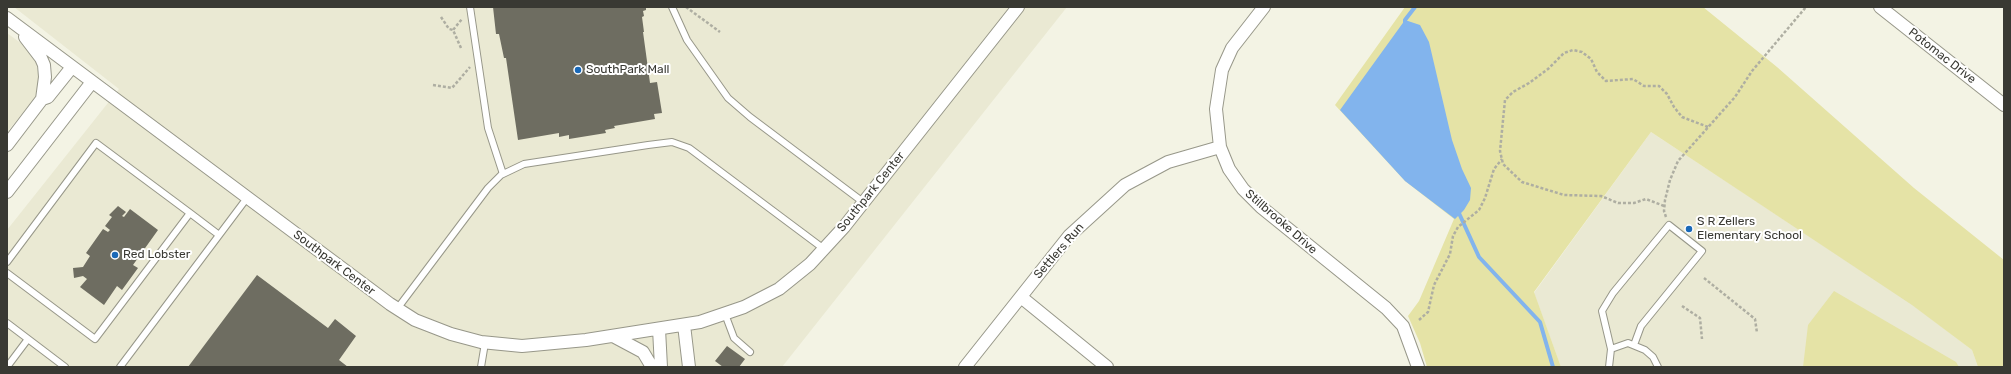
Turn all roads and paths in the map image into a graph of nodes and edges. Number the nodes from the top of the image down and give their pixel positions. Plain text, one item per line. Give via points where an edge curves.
1 (470, 7) edge
2 (672, 7) edge
3 (686, 7) edge
4 (1018, 7) edge
5 (1264, 7) edge
6 (1806, 7) edge
7 (1880, 7) edge
8 (441, 17) dead end
9 (464, 17) dead end
10 (11, 21) edge
11 (453, 30) junction
12 (720, 32) dead end
13 (461, 48) dead end
14 (470, 61) dead end
15 (72, 67) junction
16 (92, 82) junction
17 (433, 85) dead end
18 (42, 99) junction
19 (2004, 105) edge
20 (1708, 127) junction
21 (7, 145) edge
22 (1220, 147) junction
23 (1502, 159) junction
24 (503, 174) junction
25 (7, 192) edge
26 (247, 198) junction
27 (863, 202) junction
28 (1664, 206) junction
29 (190, 213) junction
30 (1669, 225) junction
31 (219, 235) junction
32 (824, 249) junction
33 (7, 262) edge
34 (7, 274) edge
35 (1704, 278) dead end
36 (1021, 297) junction
37 (1682, 306) dead end
38 (397, 309) junction
39 (725, 314) junction
40 (1419, 320) dead end
41 (7, 323) edge
42 (684, 325) junction
43 (659, 329) junction
44 (1757, 333) dead end
45 (613, 336) junction
46 (28, 339) junction
47 (1702, 339) dead end
48 (485, 343) junction
49 (1634, 345) junction
50 (1611, 349) junction
51 (750, 352) dead end
52 (7, 367) edge
53 (64, 367) edge
54 (120, 367) edge
55 (481, 367) edge
56 (652, 367) edge
57 (661, 367) edge
58 (689, 367) edge
59 (965, 367) edge
60 (1108, 367) edge
61 (1418, 367) edge
62 (1609, 367) edge
63 (1658, 367) edge

1 - 24 lane via 488,128
2 - 27 lane via 700,60 733,103
3 - 12 path
4 - 27 street, Southpark Center
5 - 22 street, Stillbrooke Drive via 1232,48 1222,70 1216,109
6 - 20 path via 1752,70 1736,97
7 - 19 street, Potomac Drive
8 - 11 path via 449,29
9 - 11 path
10 - 15 street, Southpark Center
10 - 18 street, Southpark Center via 44,65
11 - 13 path
14 - 17 path via 470,66 452,88
15 - 16 street, Southpark Center
15 - 18 street, Southpark Center via 48,97
16 - 25 street
16 - 26 street, Southpark Center
18 - 21 street, Southpark Center
20 - 23 path via 1682,117 1660,86 1644,86 1633,79 1606,81 1597,72 1591,59 1582,52 1573,50 1564,53 1548,69 1505,100 1500,151
20 - 28 path via 1678,161
22 - 36 street, Settlers Run via 1168,162 1125,185 1069,236
22 - 61 street, Stillbrooke Drive via 1229,170 1261,207 1373,296 1403,326
23 - 28 path via 1503,164 1522,182 1564,195 1601,196 1618,203 1634,203 1646,199
23 - 40 path via 1494,169 1479,210 1459,226 1452,236 1450,254 1434,285 1428,312
24 - 32 lane via 524,164 676,143 694,151
24 - 38 lane via 488,188
26 - 31 lane
26 - 38 street, Southpark Center
27 - 32 street, Southpark Center
28 - 30 path
29 - 31 lane
29 - 33 lane via 96,143
29 - 34 lane via 95,339
30 - 49 lane via 1702,251 1645,321
30 - 50 lane via 1613,293 1602,311
31 - 54 lane
32 - 39 street, Southpark Center via 779,289 752,304
35 - 44 path via 1755,319
36 - 59 street, Settlers Run
36 - 60 street
37 - 47 path via 1700,318
38 - 48 street, Southpark Center via 434,328
39 - 42 street, Southpark Center
39 - 51 lane via 734,338
41 - 46 lane
42 - 43 street, Southpark Center
42 - 58 street
43 - 45 street, Southpark Center
43 - 57 street
45 - 48 street, Southpark Center via 529,346
45 - 56 street via 643,352
46 - 52 lane
46 - 53 lane
48 - 55 lane
49 - 50 lane via 1628,343
49 - 63 lane via 1653,357
50 - 62 lane

